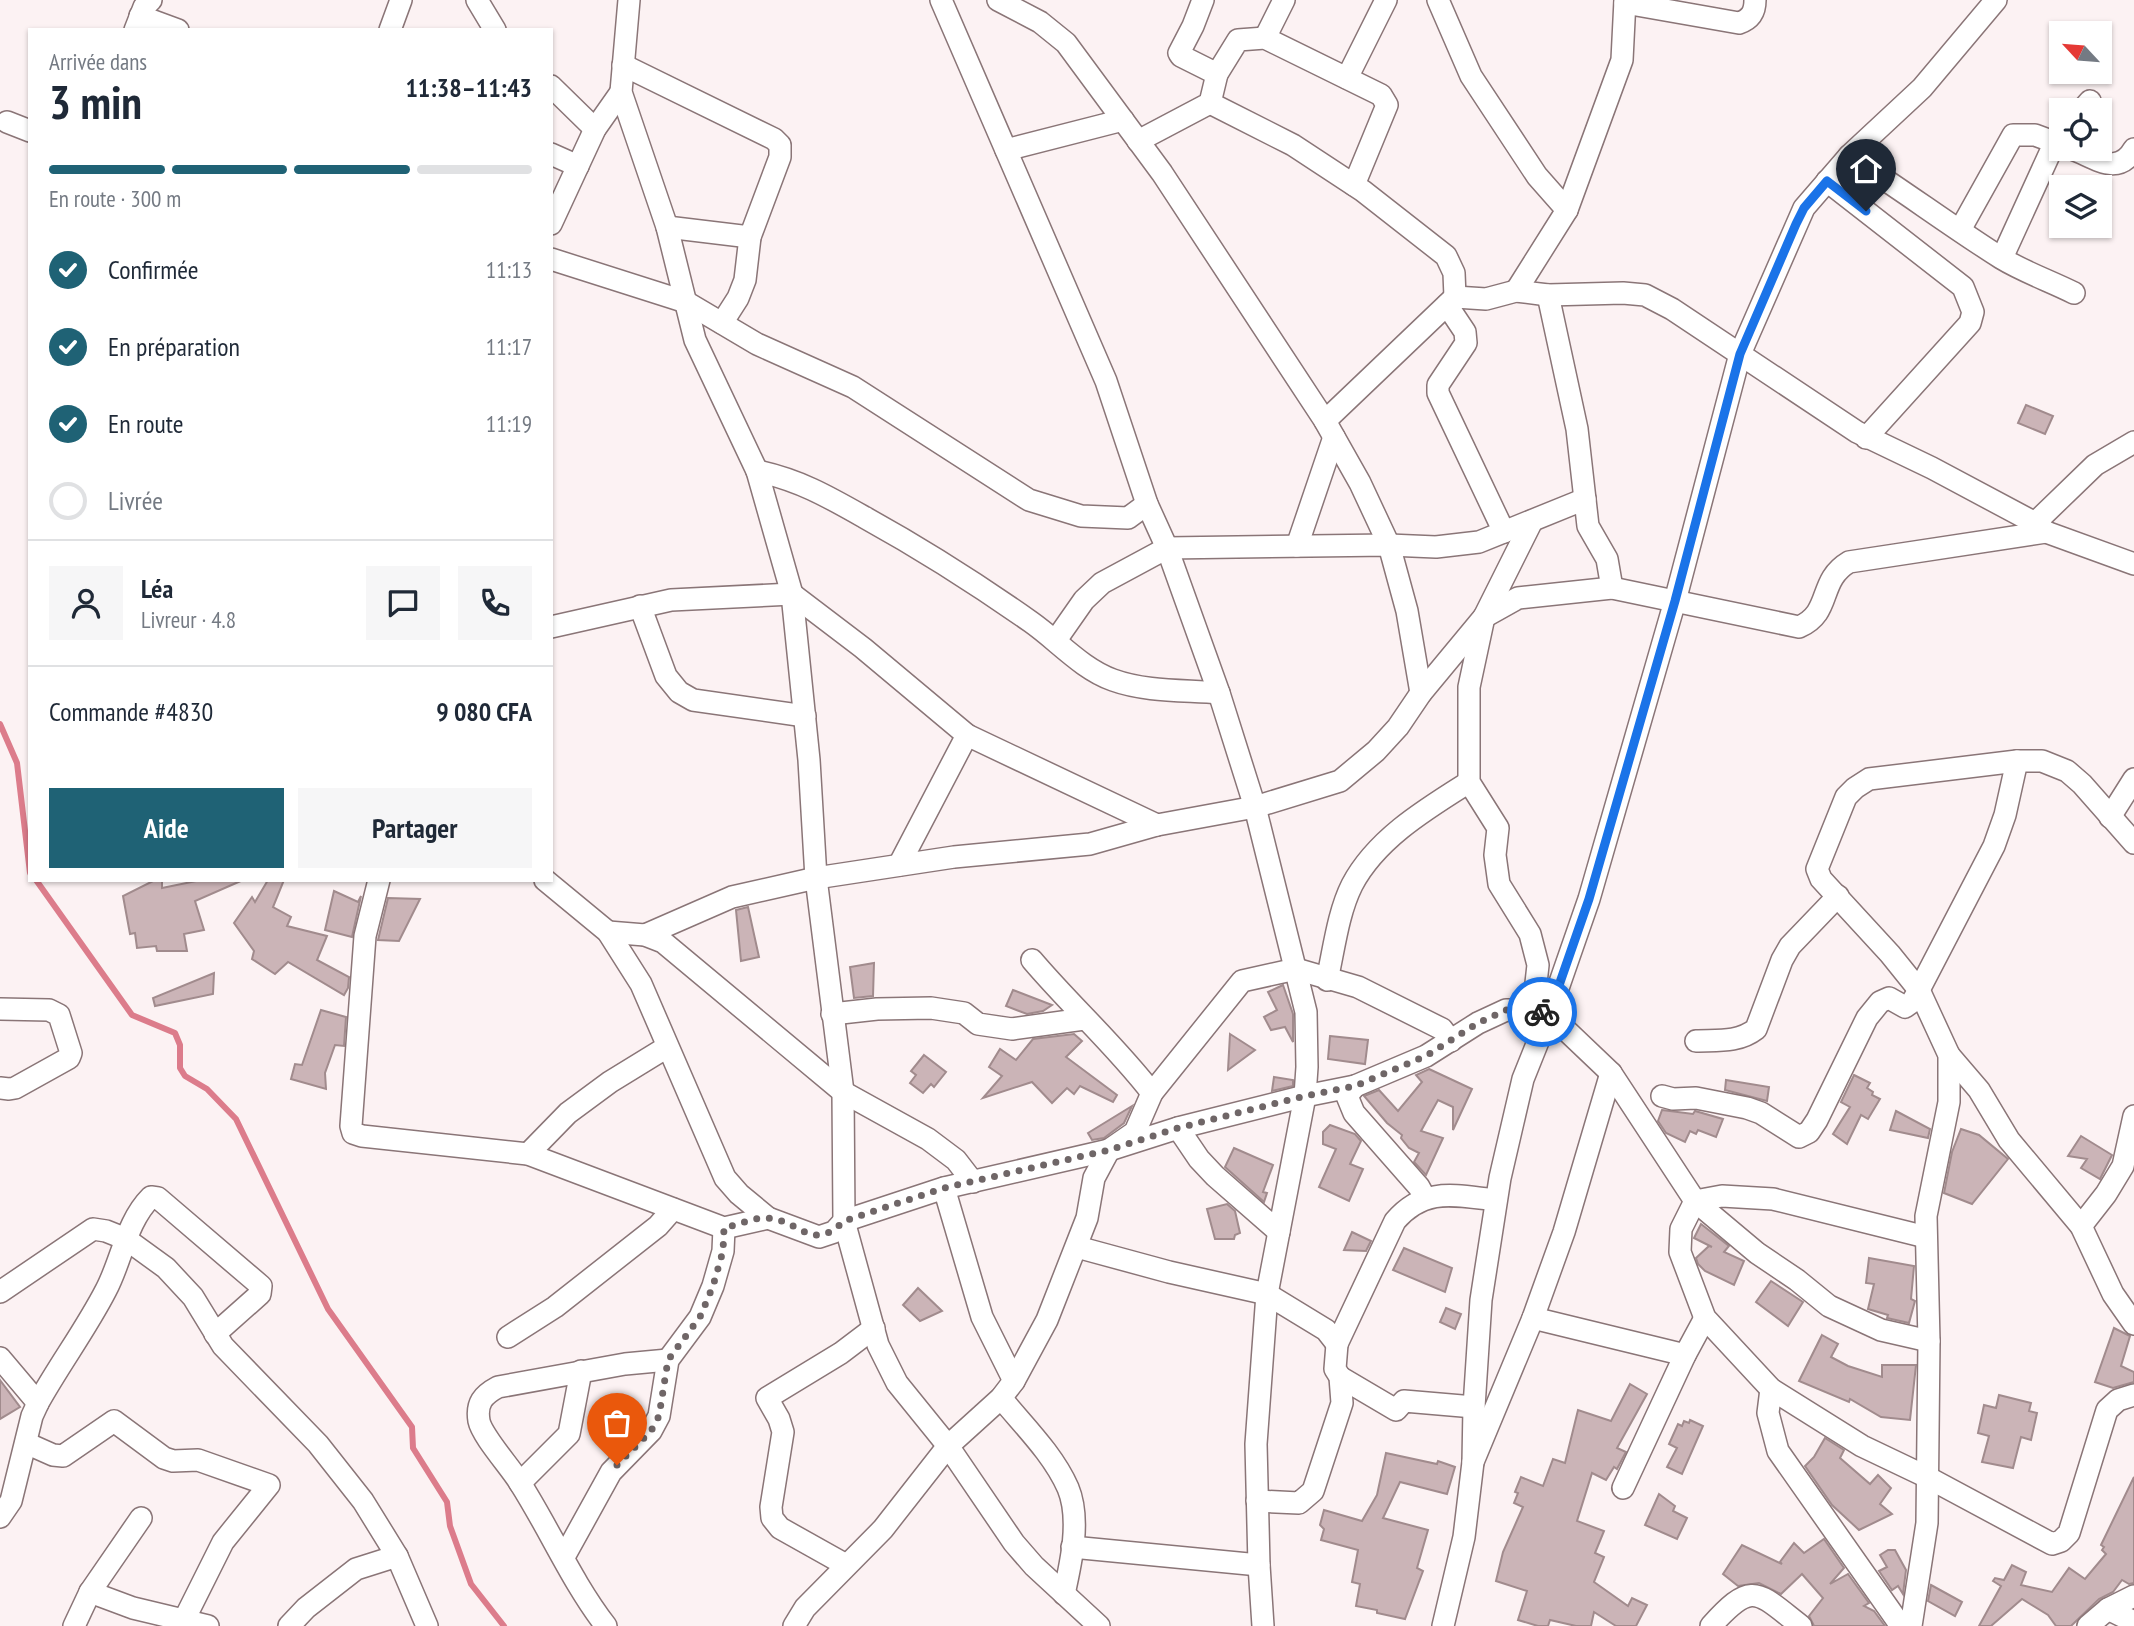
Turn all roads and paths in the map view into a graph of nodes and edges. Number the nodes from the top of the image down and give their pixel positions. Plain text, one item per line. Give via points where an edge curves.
1 (401, 0) edge
2 (477, 0) edge
3 (629, 0) edge
4 (941, 0) edge
5 (999, 0) edge
6 (1203, 0) edge
7 (1284, 0) edge
8 (1386, 0) edge
9 (1438, 0) edge
10 (1755, 0) edge
11 (1996, 0) edge
12 (1625, 1) edge
13 (142, 15) edge
14 (173, 28) edge
15 (391, 28) edge
16 (494, 28) edge
17 (1265, 38) junction
18 (623, 65) junction
19 (1217, 74) junction
20 (1347, 78) junction
21 (553, 88) edge
22 (621, 92) junction
23 (1210, 103) junction
24 (1123, 120) junction
25 (6, 122) dead end
26 (595, 129) junction
27 (28, 130) edge
28 (2049, 138) edge
29 (1138, 141) junction
30 (2134, 149) edge
31 (1006, 150) junction
32 (553, 155) edge
33 (1849, 156) junction
34 (2053, 161) edge
35 (2106, 161) edge
36 (578, 166) junction
37 (1827, 181) junction
38 (1353, 185) junction
39 (1567, 210) junction
40 (553, 220) edge
41 (667, 227) junction
42 (1960, 230) junction
43 (750, 237) junction
44 (2002, 258) junction
45 (553, 260) edge
46 (1516, 291) junction
47 (2074, 293) dead end
48 (1548, 295) junction
49 (1451, 301) junction
50 (686, 302) junction
51 (722, 323) junction
52 (1740, 354) junction
53 (1329, 429) junction
54 (1866, 438) junction
55 (2134, 442) edge
56 (757, 471) junction
57 (1585, 499) junction
58 (1147, 504) junction
59 (1532, 521) junction
60 (2041, 528) junction
61 (1504, 532) junction
62 (1389, 545) junction
63 (1297, 546) junction
64 (1167, 548) junction
65 (2134, 564) edge
66 (1612, 587) junction
67 (792, 593) junction
68 (1675, 601) junction
69 (640, 606) junction
70 (1484, 617) junction
71 (553, 627) edge
72 (1056, 640) junction
73 (1421, 692) junction
74 (1219, 693) junction
75 (805, 716) junction
76 (967, 735) junction
77 (2017, 761) junction
78 (2134, 779) edge
79 (1469, 782) junction
80 (1255, 807) junction
81 (2110, 817) junction
82 (1157, 825) junction
83 (2134, 844) edge
84 (899, 865) junction
85 (816, 878) junction
86 (379, 882) edge
87 (547, 882) edge
88 (1838, 896) junction
89 (608, 932) junction
90 (645, 935) junction
91 (1032, 960) dead end
92 (1296, 969) junction
93 (1327, 980) junction
94 (1919, 990) junction
95 (0, 1009) edge
96 (1541, 1012) junction
97 (832, 1014) junction
98 (1084, 1018) junction
99 (1451, 1041) junction
100 (1696, 1041) dead end
101 (667, 1047) junction
102 (1949, 1055) junction
103 (1611, 1073) junction
104 (1355, 1086) junction
105 (0, 1087) edge
106 (844, 1092) junction
107 (1152, 1093) junction
108 (1305, 1096) junction
109 (1662, 1096) dead end
110 (2134, 1116) edge
111 (1178, 1128) junction
112 (1109, 1150) junction
113 (528, 1154) junction
114 (973, 1182) junction
115 (944, 1188) junction
116 (1425, 1198) junction
117 (1496, 1200) junction
118 (1695, 1201) junction
119 (673, 1209) junction
120 (768, 1218) junction
121 (844, 1221) junction
122 (2081, 1226) junction
123 (724, 1228) junction
124 (1279, 1232) junction
125 (1926, 1237) junction
126 (126, 1240) junction
127 (1077, 1247) junction
128 (0, 1292) edge
129 (1268, 1294) junction
130 (1533, 1318) junction
131 (1704, 1318) junction
132 (2134, 1324) edge
133 (874, 1328) junction
134 (215, 1334) junction
135 (508, 1337) dead end
136 (1929, 1341) junction
137 (1337, 1344) junction
138 (1685, 1355) junction
139 (0, 1357) edge
140 (668, 1360) junction
141 (582, 1371) junction
142 (1340, 1377) junction
143 (1007, 1389) junction
144 (1771, 1389) junction
145 (2134, 1395) edge
146 (38, 1403) junction
147 (1474, 1406) junction
148 (26, 1443) junction
149 (948, 1447) junction
150 (1474, 1462) junction
151 (1927, 1477) junction
152 (520, 1483) junction
153 (1623, 1488) dead end
154 (1256, 1501) junction
155 (0, 1517) edge
156 (141, 1518) dead end
157 (1072, 1547) junction
158 (397, 1556) junction
159 (564, 1557) junction
160 (846, 1565) junction
161 (1259, 1565) junction
162 (90, 1592) junction
163 (1064, 1594) junction
164 (2134, 1595) edge
165 (2108, 1609) junction
166 (2134, 1622) edge
167 (182, 1623) edge
168 (74, 1626) edge
169 (208, 1626) edge
170 (289, 1626) edge
171 (427, 1626) edge
172 (606, 1626) edge
173 (793, 1626) edge
174 (1099, 1626) edge
175 (1263, 1626) edge
176 (1443, 1626) edge
177 (1711, 1626) edge
178 (1801, 1626) edge
179 (1901, 1626) edge
180 (1911, 1626) edge
181 (2088, 1626) edge

1 - 15 street
2 - 16 street
3 - 18 street
4 - 31 street
5 - 24 street via 1040,22 1066,43
6 - 19 street via 1179,52
7 - 17 street
8 - 20 street
9 - 39 street via 1471,75 1537,176
10 - 12 street via 1748,20 1739,23
11 - 33 street via 1922,88
12 - 39 street via 1622,60
13 - 14 street
17 - 19 street via 1238,40
17 - 20 street
18 - 22 street
18 - 43 street via 780,145 780,157
19 - 23 street
20 - 38 street via 1381,95 1387,105
21 - 26 street
22 - 26 street
22 - 41 street
23 - 29 street
23 - 38 street via 1293,145
24 - 29 street
24 - 31 street
25 - 27 street
26 - 36 street
28 - 42 street via 2013,135
29 - 53 street
30 - 35 street via 2124,163
31 - 58 street via 1106,381
32 - 36 street
33 - 37 street
33 - 42 street
34 - 44 street
36 - 40 street
37 - 52 street via 1804,208
37 - 54 street via 1963,287 1973,312 1970,323
38 - 49 street via 1447,256 1454,273
39 - 46 street
41 - 43 street
41 - 50 street
42 - 44 street
43 - 51 street via 745,281
44 - 47 street
45 - 50 street
46 - 48 street
46 - 49 street
48 - 52 street via 1645,295
48 - 57 street via 1577,429
49 - 53 street
49 - 61 street via 1466,343 1438,385 1438,393
50 - 51 street
50 - 56 street via 695,340
51 - 58 street via 757,344 853,387 1029,500 1081,516 1128,518
52 - 54 street
52 - 68 street
53 - 62 street
53 - 63 street
54 - 60 street via 1932,468
55 - 60 street via 2095,465
56 - 67 street
56 - 72 street via 814,489 900,537
57 - 59 street
57 - 66 street via 1588,526 1607,559
58 - 64 street
59 - 61 street
59 - 70 street
60 - 65 street
60 - 68 street via 1849,562 1831,577 1819,611 1798,627
61 - 62 street via 1479,542 1436,547
62 - 63 street
62 - 73 street via 1407,611
63 - 64 street
64 - 72 street via 1102,583
64 - 74 street
66 - 68 street
66 - 70 street via 1518,598
67 - 69 street
67 - 75 street
67 - 76 street
68 - 96 street via 1589,899
69 - 71 street
69 - 75 street via 666,676 679,692 693,700
70 - 73 street
70 - 79 street via 1469,688
72 - 74 street via 1084,665 1114,680
73 - 80 street via 1391,735 1340,781
74 - 80 street
75 - 85 street
76 - 82 street
76 - 84 street
77 - 81 street via 2042,761 2067,771
77 - 88 street via 1869,779 1855,788 1846,797 1817,869
77 - 94 street via 1994,846
78 - 81 street
79 - 93 street via 1368,858 1351,887
79 - 96 street via 1498,828 1499,884 1531,933
80 - 82 street
80 - 92 street
81 - 83 street
82 - 84 street via 1090,844
84 - 85 street
85 - 90 street via 732,897
85 - 97 street
86 - 113 street via 365,936 353,1132
87 - 89 street
88 - 94 street
88 - 100 street via 1790,946 1756,1030 1734,1040
89 - 90 street
89 - 101 street via 641,984
90 - 106 street via 663,942
91 - 98 street
92 - 93 street
92 - 107 street via 1242,981
92 - 108 street via 1306,1012
93 - 99 street via 1359,987 1441,1029
94 - 102 street
94 - 109 street via 1906,1007 1889,998 1867,1018 1816,1120 1799,1138 1747,1108
95 - 105 street via 49,1010 59,1015 71,1053 15,1087
96 - 99 street via 1506,1010
96 - 103 street
96 - 117 street
97 - 98 street via 931,1008 964,1013 978,1024 1012,1029
97 - 106 street
98 - 107 street via 1127,1060
99 - 104 street
101 - 113 street via 568,1113
101 - 120 street via 725,1178
102 - 122 street via 1979,1090 2009,1140
102 - 125 street via 1950,1102 1927,1205
103 - 118 street
103 - 130 street
104 - 108 street
104 - 116 street via 1347,1096 1354,1113
106 - 114 street via 928,1139 956,1160
106 - 121 street
107 - 112 street via 1135,1132
108 - 111 street
108 - 124 street
110 - 122 street via 2123,1166
111 - 112 street
111 - 124 street via 1215,1176
112 - 114 street
112 - 127 street via 1094,1178
113 - 119 street
114 - 115 street
115 - 121 street
115 - 143 street
116 - 117 street via 1444,1195
116 - 137 street via 1407,1207 1395,1221
117 - 147 street via 1481,1300
118 - 125 street via 1721,1196 1773,1199
118 - 131 street via 1681,1229 1681,1252
118 - 136 street via 1829,1306 1881,1330
119 - 123 street
119 - 135 street via 555,1307
120 - 121 street via 819,1237 834,1232
120 - 123 street
121 - 133 street
122 - 132 street via 2113,1294
123 - 140 street via 723,1251 700,1317
124 - 129 street
125 - 136 street
126 - 128 street via 93,1229
126 - 134 street via 166,1268 193,1297
126 - 134 street via 146,1203 151,1197 158,1198 261,1286 260,1294
126 - 146 street via 107,1289
127 - 129 street
127 - 143 street via 1047,1320
129 - 137 street via 1326,1330
129 - 154 street
130 - 138 street
130 - 150 street
131 - 138 street
131 - 144 street
133 - 149 street via 897,1383
133 - 160 street via 767,1398 783,1432 772,1518 780,1528
134 - 158 street via 346,1478
136 - 151 street
137 - 142 street via 1335,1369
138 - 153 street
139 - 146 street
140 - 141 street
140 - 159 street via 656,1423 611,1472
141 - 152 street via 569,1434
141 - 152 street via 498,1387 484,1395 478,1407 480,1424
142 - 147 street via 1396,1410 1404,1401
142 - 154 street via 1342,1403 1312,1491 1299,1503
143 - 149 street
143 - 157 street via 1069,1491 1074,1518
144 - 151 street via 1861,1447
144 - 179 street via 1768,1413 1778,1451
145 - 151 street via 2107,1410 2069,1533 2061,1541 2052,1544
146 - 148 street
147 - 150 street
148 - 155 street via 10,1501
148 - 167 street via 63,1456 114,1421 164,1458 198,1460 269,1485 223,1542
149 - 160 street via 883,1529
149 - 163 street via 1014,1543
150 - 176 street via 1464,1536
151 - 180 street via 1927,1523
152 - 159 street
154 - 161 street
156 - 162 street
157 - 161 street
157 - 163 street
158 - 170 street via 356,1569
158 - 171 street
159 - 172 street via 584,1598
160 - 173 street
161 - 175 street
162 - 167 street
162 - 168 street
163 - 174 street
164 - 165 street
165 - 166 street
165 - 181 street
167 - 169 street
177 - 178 street via 1732,1602 1747,1594 1760,1595

